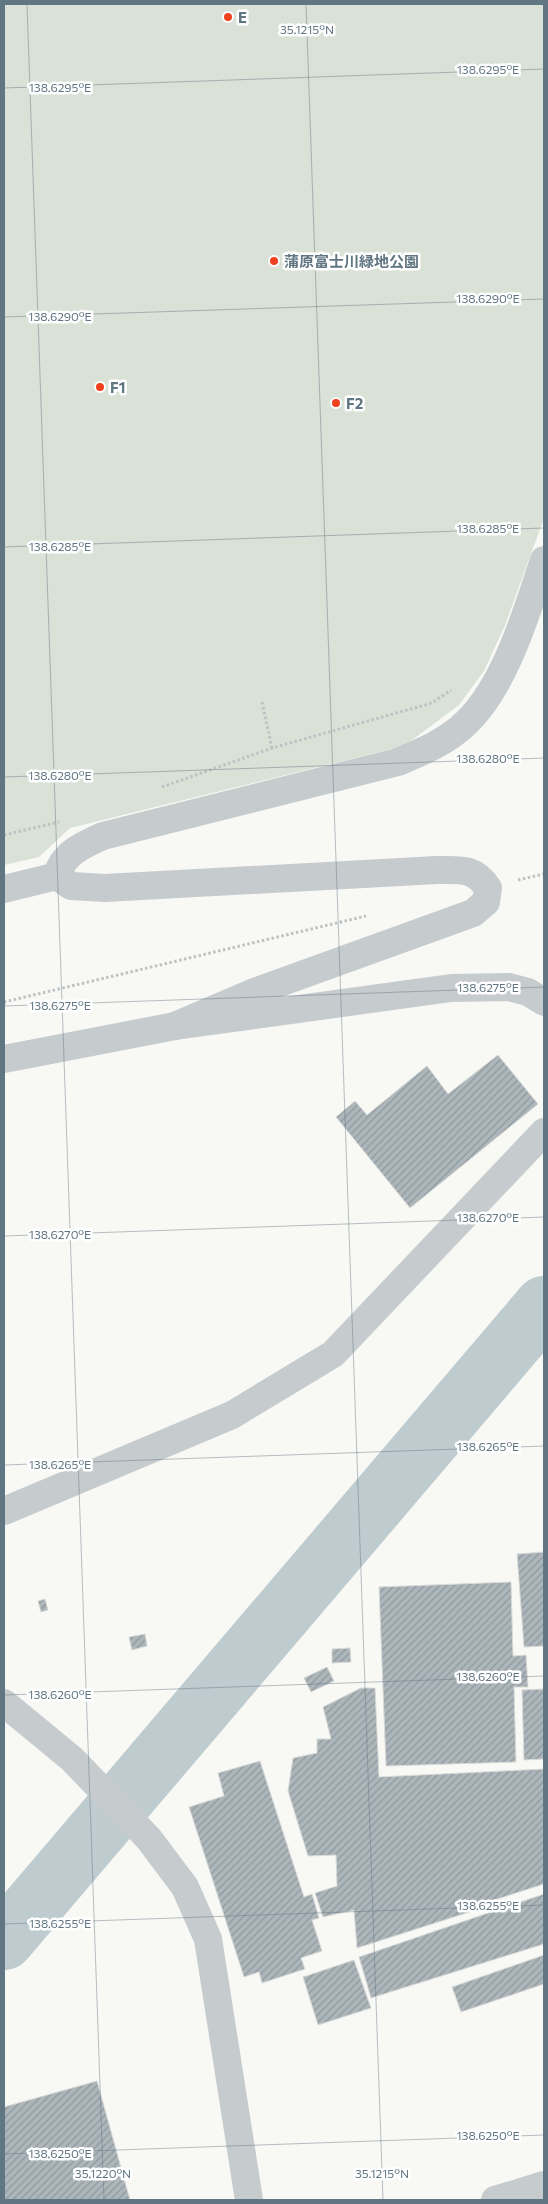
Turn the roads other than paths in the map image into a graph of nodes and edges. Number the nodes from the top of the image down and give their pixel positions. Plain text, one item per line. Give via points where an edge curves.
1 (544, 560) edge
2 (57, 876) junction
3 (4, 889) edge
4 (544, 1002) edge
5 (175, 1026) junction
6 (4, 1058) edge
7 (544, 1132) edge
8 (4, 1511) edge
9 (7, 1706) edge
10 (544, 2185) edge
11 (249, 2200) edge
12 (495, 2200) edge

1 - 2 street via 504,667 482,704 448,737 398,762 103,836 70,854 60,866
2 - 3 street
2 - 5 street via 70,886 105,888 464,870 480,876 488,888 486,902 473,914 258,991
4 - 5 street via 509,986 451,988
5 - 6 street
7 - 8 street via 333,1354 232,1415
9 - 11 street via 72,1759 149,1839 185,1887 208,1939
10 - 12 street

